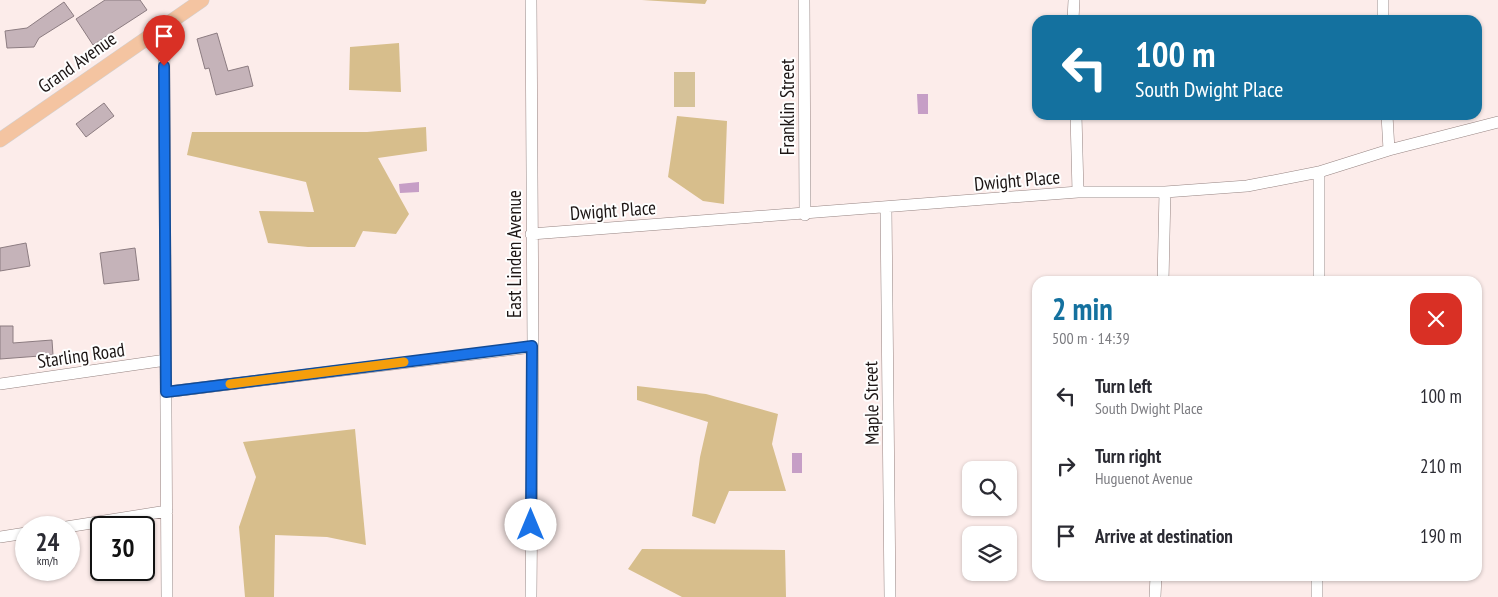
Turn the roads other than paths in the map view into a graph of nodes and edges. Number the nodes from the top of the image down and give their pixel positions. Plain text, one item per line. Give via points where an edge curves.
1 (202, 0) edge
2 (531, 0) edge
3 (804, 0) edge
4 (1074, 0) edge
5 (1382, 0) edge
6 (1074, 15) edge
7 (1384, 15) edge
8 (159, 28) junction
9 (1076, 120) edge
10 (1387, 120) edge
11 (1498, 122) edge
12 (0, 140) edge
13 (1389, 150) junction
14 (1319, 172) junction
15 (1078, 192) junction
16 (1165, 192) junction
17 (886, 208) junction
18 (805, 214) junction
19 (531, 234) junction
20 (1163, 276) edge
21 (1319, 276) edge
22 (532, 346) junction
23 (166, 360) junction
24 (0, 384) edge
25 (166, 392) junction
26 (167, 511) junction
27 (80, 525) edge
28 (15, 534) edge
29 (0, 536) edge
30 (1156, 581) edge
31 (1317, 581) edge
32 (168, 597) edge
33 (530, 597) edge
34 (890, 597) edge
35 (1155, 597) edge
36 (1317, 597) edge

1 - 8 main road, Grand Avenue
2 - 19 street, East Linden Avenue
3 - 18 street, Franklin Street
4 - 6 street
5 - 7 street
8 - 12 main road, Grand Avenue
8 - 23 street via 164,46
9 - 15 street
10 - 13 street
11 - 13 street, Dwight Place
13 - 14 street, Dwight Place
14 - 16 street, Dwight Place via 1247,186
14 - 21 street
15 - 16 street, Dwight Place
15 - 17 street, Dwight Place
16 - 20 street
17 - 18 street, Dwight Place
17 - 34 street, Maple Street
18 - 19 street, Dwight Place
19 - 22 street, East Linden Avenue
22 - 25 street
22 - 33 street, East Linden Avenue
23 - 24 street, Starling Road
23 - 25 street
25 - 26 street
26 - 27 street
26 - 32 street
28 - 29 street
30 - 35 street
31 - 36 street

